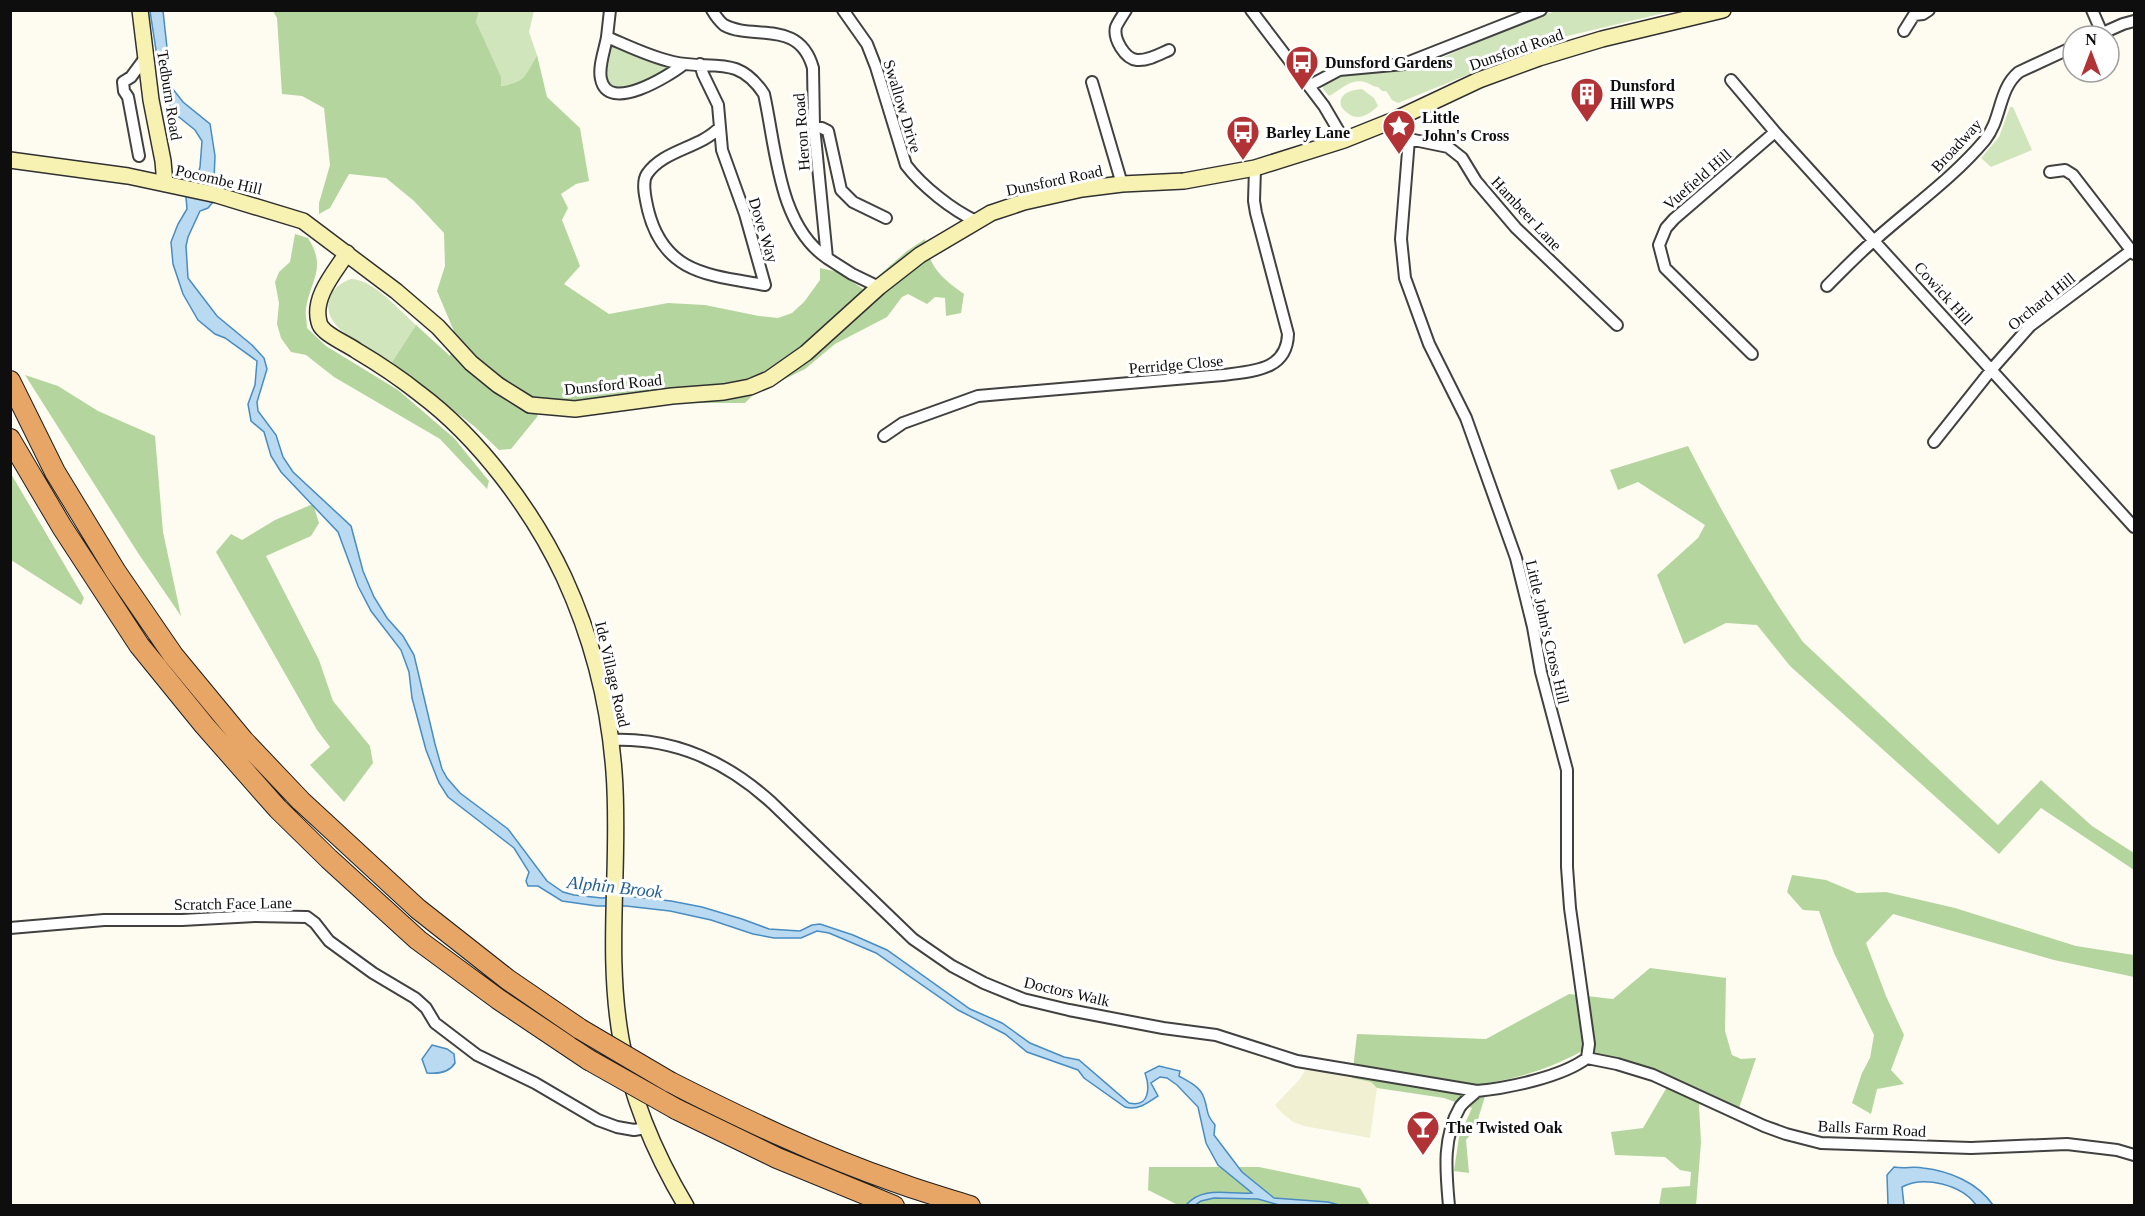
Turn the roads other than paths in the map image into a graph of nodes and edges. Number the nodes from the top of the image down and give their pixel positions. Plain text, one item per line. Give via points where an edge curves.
1 (140, 10) edge
2 (610, 10) edge
3 (712, 10) edge
4 (843, 10) edge
5 (1126, 10) edge
6 (1251, 10) edge
7 (1541, 10) edge
8 (1723, 10) edge
9 (1929, 10) edge
10 (1904, 31) dead end
11 (607, 37) junction
12 (1169, 50) dead end
13 (2061, 53) edge
14 (145, 58) junction
15 (684, 64) junction
16 (700, 64) junction
17 (1731, 80) dead end
18 (1092, 82) dead end
19 (1309, 86) junction
20 (1400, 117) junction
21 (814, 126) junction
22 (719, 128) junction
23 (1775, 132) junction
24 (1409, 139) junction
25 (1344, 140) junction
26 (139, 156) dead end
27 (10, 160) edge
28 (1255, 168) junction
29 (2050, 172) dead end
30 (165, 184) junction
31 (1122, 184) junction
32 (886, 218) dead end
33 (976, 220) junction
34 (1875, 240) junction
35 (2133, 252) edge
36 (347, 253) junction
37 (827, 258) junction
38 (1827, 286) dead end
39 (879, 287) junction
40 (396, 291) joint
41 (1617, 325) dead end
42 (1752, 354) dead end
43 (1992, 369) junction
44 (10, 381) edge
45 (884, 436) dead end
46 (10, 439) edge
47 (1934, 442) dead end
48 (2134, 527) edge
49 (610, 740) junction
50 (10, 928) edge
51 (1587, 1058) junction
52 (1452, 1086) junction
53 (1477, 1091) junction
54 (1461, 1106) junction
55 (646, 1128) junction
56 (2134, 1155) edge
57 (686, 1206) edge
58 (894, 1206) edge
59 (970, 1206) edge
60 (1449, 1206) edge

1 - 14 main road, Tedburn Road
2 - 11 street
3 - 21 street, Heron Road via 723,24 732,28 782,35 800,46 813,68
4 - 33 street, Swallow Drive via 867,44 906,165 957,212
5 - 12 street via 1116,28 1116,37 1126,55 1145,60
6 - 19 street
7 - 19 street via 1404,64 1339,70
8 - 20 main road, Dunsford Road via 1539,58 1479,80
9 - 10 street via 1914,15
11 - 15 street
11 - 15 street via 600,78 613,93 625,94
13 - 34 street, Broadway via 2012,77 2005,87 1995,125 1986,138
14 - 26 street via 122,86 128,97
14 - 30 main road, Tedburn Road
15 - 16 street
16 - 22 street, Dove Way via 718,105
16 - 37 street via 735,68 764,94 790,212 808,243
17 - 23 street, Cowick Hill
18 - 31 street
19 - 25 street
20 - 24 street, Little John's Cross Hill
20 - 25 main road, Dunsford Road
21 - 32 street via 828,131 841,190 853,202
21 - 37 street, Heron Road
22 - 22 street, Dove Way via 707,139 654,165 645,176 651,220 657,238 680,263 765,285 722,150
23 - 34 street, Cowick Hill
23 - 42 street, Vuefield Hill via 1674,219 1659,245 1665,268 1740,334
24 - 41 street, Hambeer Lane via 1448,147 1462,158 1516,228
24 - 51 street, Little John's Cross Hill via 1401,239 1405,278 1429,344 1466,418 1516,558 1567,770 1567,867 1589,1044
25 - 28 main road, Dunsford Road
27 - 30 main road, Pocombe Hill
28 - 31 main road, Dunsford Road via 1184,181
28 - 45 street, Perridge Close via 1256,213 1288,334 1287,349 1271,366 1223,375 978,396 903,423
29 - 35 street via 2065,170 2073,175
30 - 36 main road, Pocombe Hill via 303,221
31 - 33 main road, Dunsford Road via 1024,202
33 - 39 main road, Dunsford Road via 920,255
34 - 38 street, Broadway
34 - 43 street, Cowick Hill
35 - 43 street, Orchard Hill via 2030,326
36 - 40 main road, Pocombe Hill
36 - 49 main road, Ide Village Road via 321,296 320,325 386,369 456,425 527,510 576,603 592,649
37 - 39 street
39 - 40 main road, Dunsford Road via 806,353 769,379 750,387 575,409 530,405 498,385
43 - 47 street, Orchard Hill
43 - 48 street, Cowick Hill
44 - 59 highway, bridge via 55,472 173,655 244,741 301,801 426,916 580,1029 670,1082 794,1141 895,1182
46 - 58 highway, bridge via 139,645 204,725 278,809 418,940 589,1060 676,1109 777,1158
49 - 52 street, Doctors Walk via 681,747 750,783 913,939 984,983 1023,999 1216,1035 1297,1061
49 - 55 main road, Ide Village Road via 614,773 616,1000 627,1069
50 - 55 street, Scratch Face Lane via 104,920 307,917 328,941 415,998 435,1023 477,1054 598,1120 634,1130
51 - 53 street via 1563,1071
51 - 56 street, Balls Farm Road via 1653,1075 1764,1126 1821,1143 1971,1148 2067,1144
52 - 53 street
52 - 54 street
53 - 54 street
54 - 60 street via 1448,1138
55 - 57 main road, Ide Village Road

